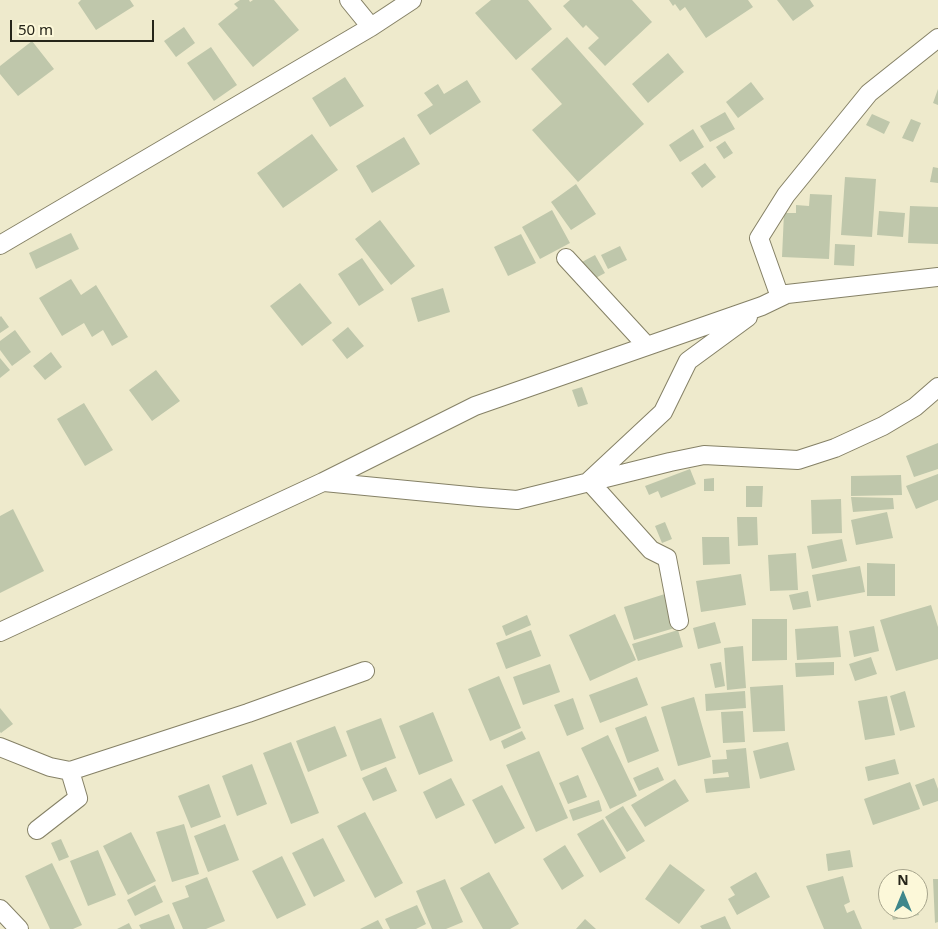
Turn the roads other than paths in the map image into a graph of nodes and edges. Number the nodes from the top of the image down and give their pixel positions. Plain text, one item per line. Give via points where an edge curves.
1 (349, 0) edge
2 (412, 0) edge
3 (371, 27) junction
4 (938, 38) edge
5 (0, 245) edge
6 (566, 258) dead end
7 (938, 277) edge
8 (780, 296) junction
9 (762, 306) junction
10 (647, 346) junction
11 (938, 387) edge
12 (589, 481) junction
13 (323, 482) junction
14 (679, 621) dead end
15 (0, 632) edge
16 (364, 671) dead end
17 (0, 746) edge
18 (70, 772) junction
19 (37, 830) dead end
20 (0, 908) edge
21 (19, 929) edge

1 - 3 street
2 - 3 street
3 - 5 street
4 - 8 street via 869,93 781,202 759,238
6 - 10 street
7 - 8 street
8 - 9 street
9 - 10 street
9 - 12 street via 688,361 663,412
10 - 13 street via 475,406
11 - 12 street via 915,407 883,426 836,448 798,460 704,455
12 - 13 street via 517,500
12 - 14 street via 651,550 667,558
13 - 15 street
16 - 18 street
17 - 18 street
18 - 19 street via 78,798
20 - 21 street

